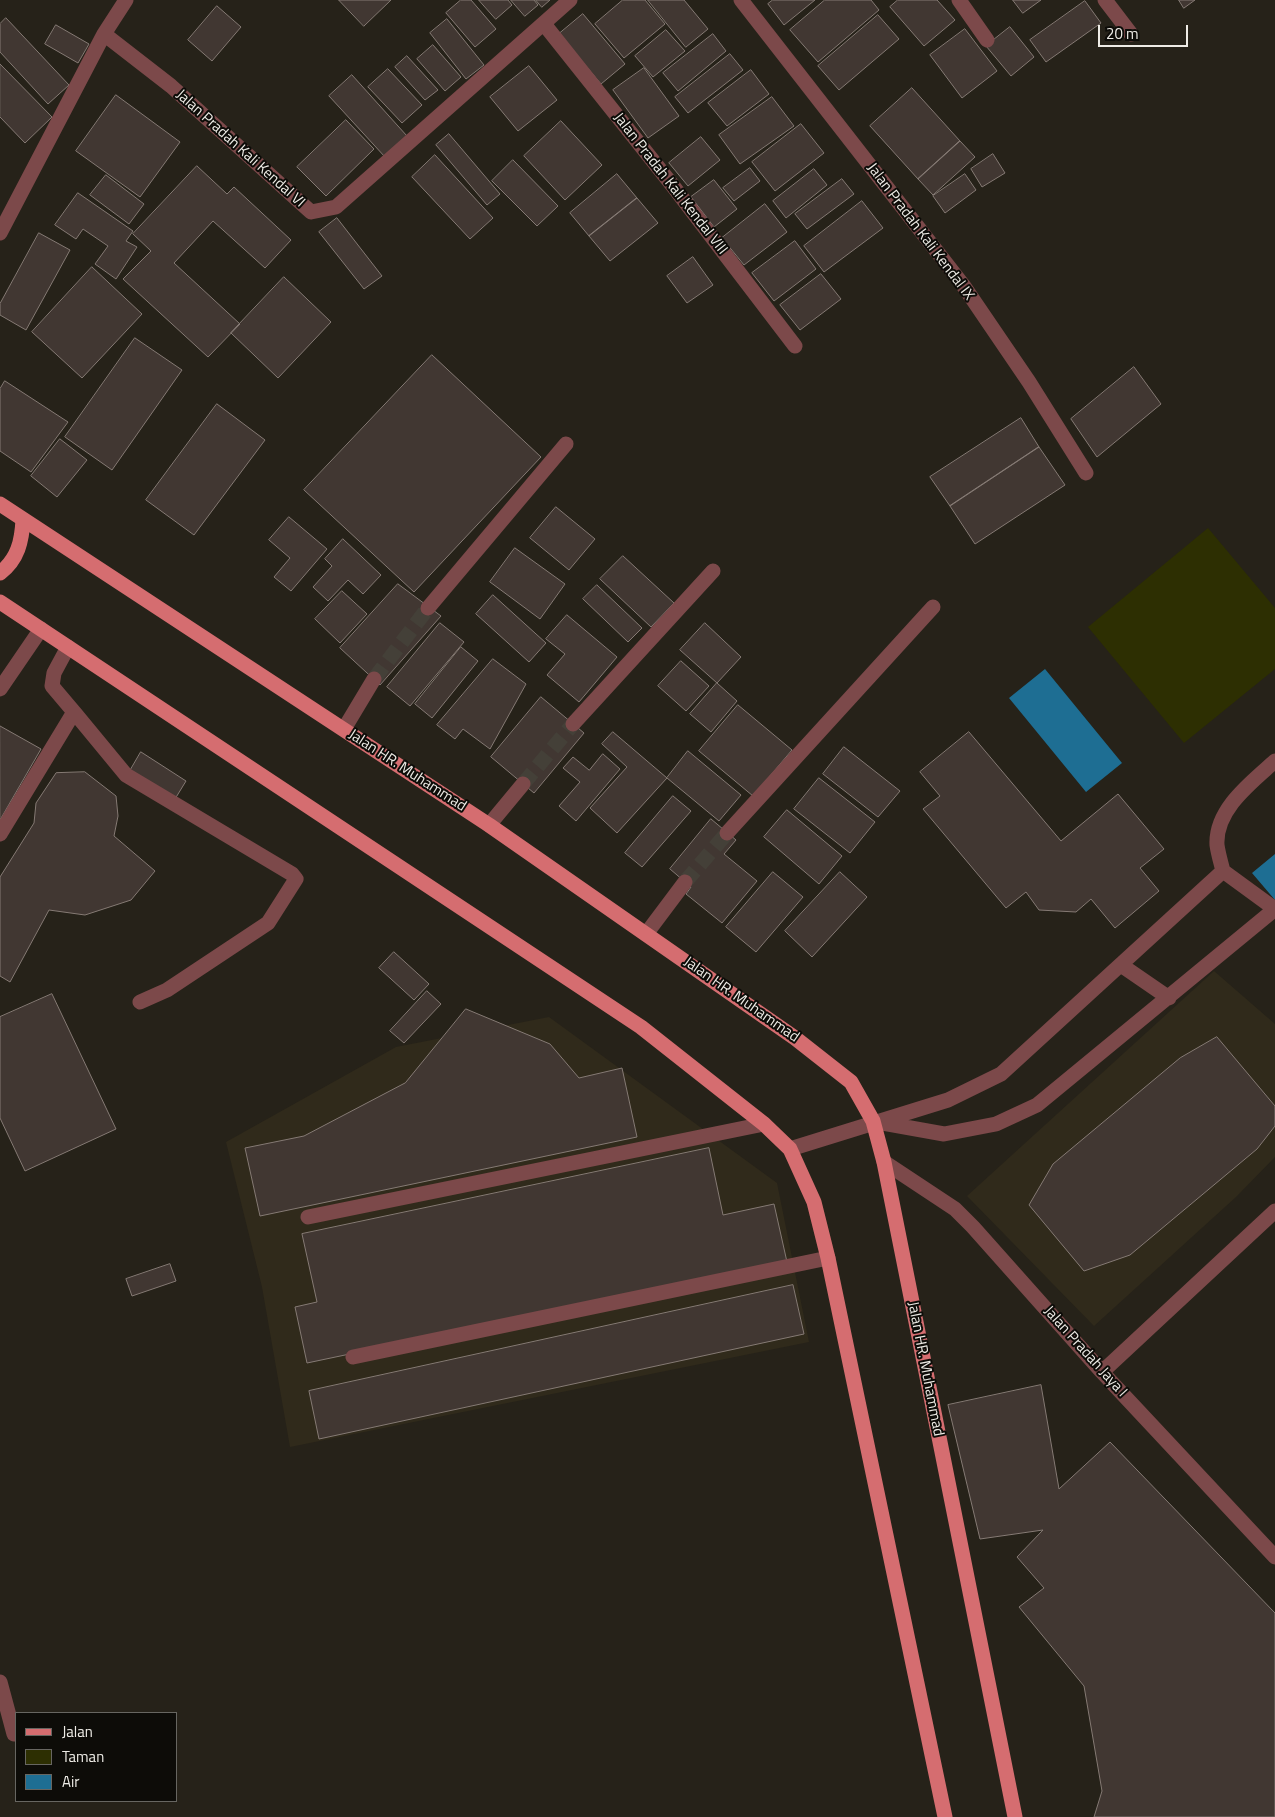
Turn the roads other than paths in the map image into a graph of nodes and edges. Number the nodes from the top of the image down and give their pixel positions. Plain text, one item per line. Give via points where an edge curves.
1 (126, 0) edge
2 (570, 0) edge
3 (741, 0) edge
4 (959, 0) edge
5 (1106, 0) edge
6 (544, 24) junction
7 (104, 34) junction
8 (1131, 34) dead end
9 (987, 40) dead end
10 (0, 233) edge
11 (795, 346) dead end
12 (566, 444) dead end
13 (1086, 473) dead end
14 (0, 504) edge
15 (22, 519) junction
16 (713, 571) dead end
17 (0, 573) edge
18 (0, 602) edge
19 (933, 607) dead end
20 (428, 608) tunnel mouth
21 (40, 629) junction
22 (68, 647) junction
23 (374, 679) tunnel mouth
24 (0, 689) edge
25 (74, 712) junction
26 (573, 724) tunnel mouth
27 (344, 729) junction
28 (1275, 761) edge
29 (523, 784) tunnel mouth
30 (489, 825) junction
31 (728, 833) tunnel mouth
32 (0, 834) edge
33 (1223, 872) junction
34 (684, 882) tunnel mouth
35 (1275, 909) edge
36 (646, 934) junction
37 (1121, 965) junction
38 (1169, 998) junction
39 (140, 1002) dead end
40 (873, 1121) junction
41 (764, 1124) junction
42 (790, 1148) junction
43 (884, 1162) junction
44 (1275, 1211) edge
45 (308, 1217) dead end
46 (828, 1258) junction
47 (353, 1357) dead end
48 (1102, 1372) junction
49 (1275, 1557) edge
50 (0, 1682) edge
51 (14, 1734) dead end
52 (945, 1817) edge
53 (1015, 1817) edge

1 - 7 street
2 - 6 street, Jalan Pradah Kali Kendal VI
3 - 13 street, Jalan Pradah Kali Kendal IX via 963,285
4 - 9 street
5 - 8 street
6 - 7 street, Jalan Pradah Kali Kendal VI via 336,207 311,212 171,86
6 - 11 street, Jalan Pradah Kali Kendal VIII
7 - 10 street
12 - 20 street
14 - 15 main road, Jalan HR. Muhammad
15 - 17 main road via 22,537 16,554
15 - 27 main road, Jalan HR. Muhammad
16 - 26 street
18 - 21 main road
19 - 31 street
21 - 22 main road
21 - 24 street
22 - 25 street via 54,673 52,686
22 - 41 main road via 641,1027
23 - 27 street
25 - 32 street
25 - 39 street via 126,774 296,879 268,923 167,990
27 - 30 main road, Jalan HR. Muhammad
28 - 33 street via 1224,814 1217,844
29 - 30 street
30 - 36 main road, Jalan HR. Muhammad
33 - 35 street
33 - 37 street
34 - 36 street
35 - 38 street
36 - 40 main road, Jalan HR. Muhammad via 795,1038 851,1082
37 - 38 street
37 - 40 street via 1001,1074 948,1100
38 - 40 street via 1038,1105 996,1124 944,1134
40 - 42 street
40 - 43 main road, Jalan HR. Muhammad
41 - 42 main road
41 - 45 street
42 - 46 main road via 814,1202
43 - 48 street, Jalan Pradah Jaya I via 955,1209
43 - 53 main road, Jalan HR. Muhammad
44 - 48 street
46 - 47 street
46 - 52 main road
48 - 49 street, Jalan Pradah Jaya I
50 - 51 street

